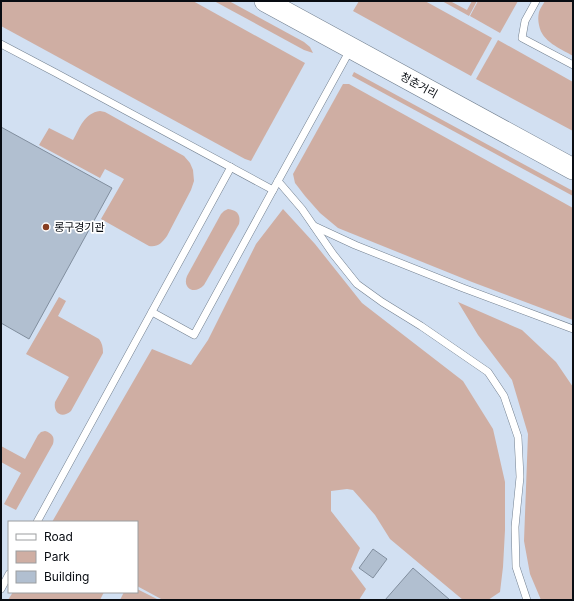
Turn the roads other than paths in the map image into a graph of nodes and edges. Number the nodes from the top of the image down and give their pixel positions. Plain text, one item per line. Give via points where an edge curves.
1 (264, 1) edge
2 (536, 1) edge
3 (1, 44) edge
4 (351, 48) junction
5 (573, 65) edge
6 (231, 168) junction
7 (573, 169) edge
8 (278, 181) junction
9 (273, 190) junction
10 (314, 226) junction
11 (152, 312) junction
12 (573, 329) edge
13 (38, 521) edge
14 (8, 576) edge
15 (1, 589) edge
16 (527, 600) edge

1 - 4 main road, 청춘거리
2 - 5 lane via 525,21 522,38
3 - 6 lane
4 - 7 main road, 청춘거리
4 - 8 lane
6 - 9 lane
6 - 11 lane
8 - 9 lane
8 - 10 lane
9 - 11 lane via 194,335
10 - 12 lane via 463,288
10 - 16 lane via 358,284 488,372 504,396 518,437 520,477 515,527 516,567
11 - 13 lane
14 - 15 lane

